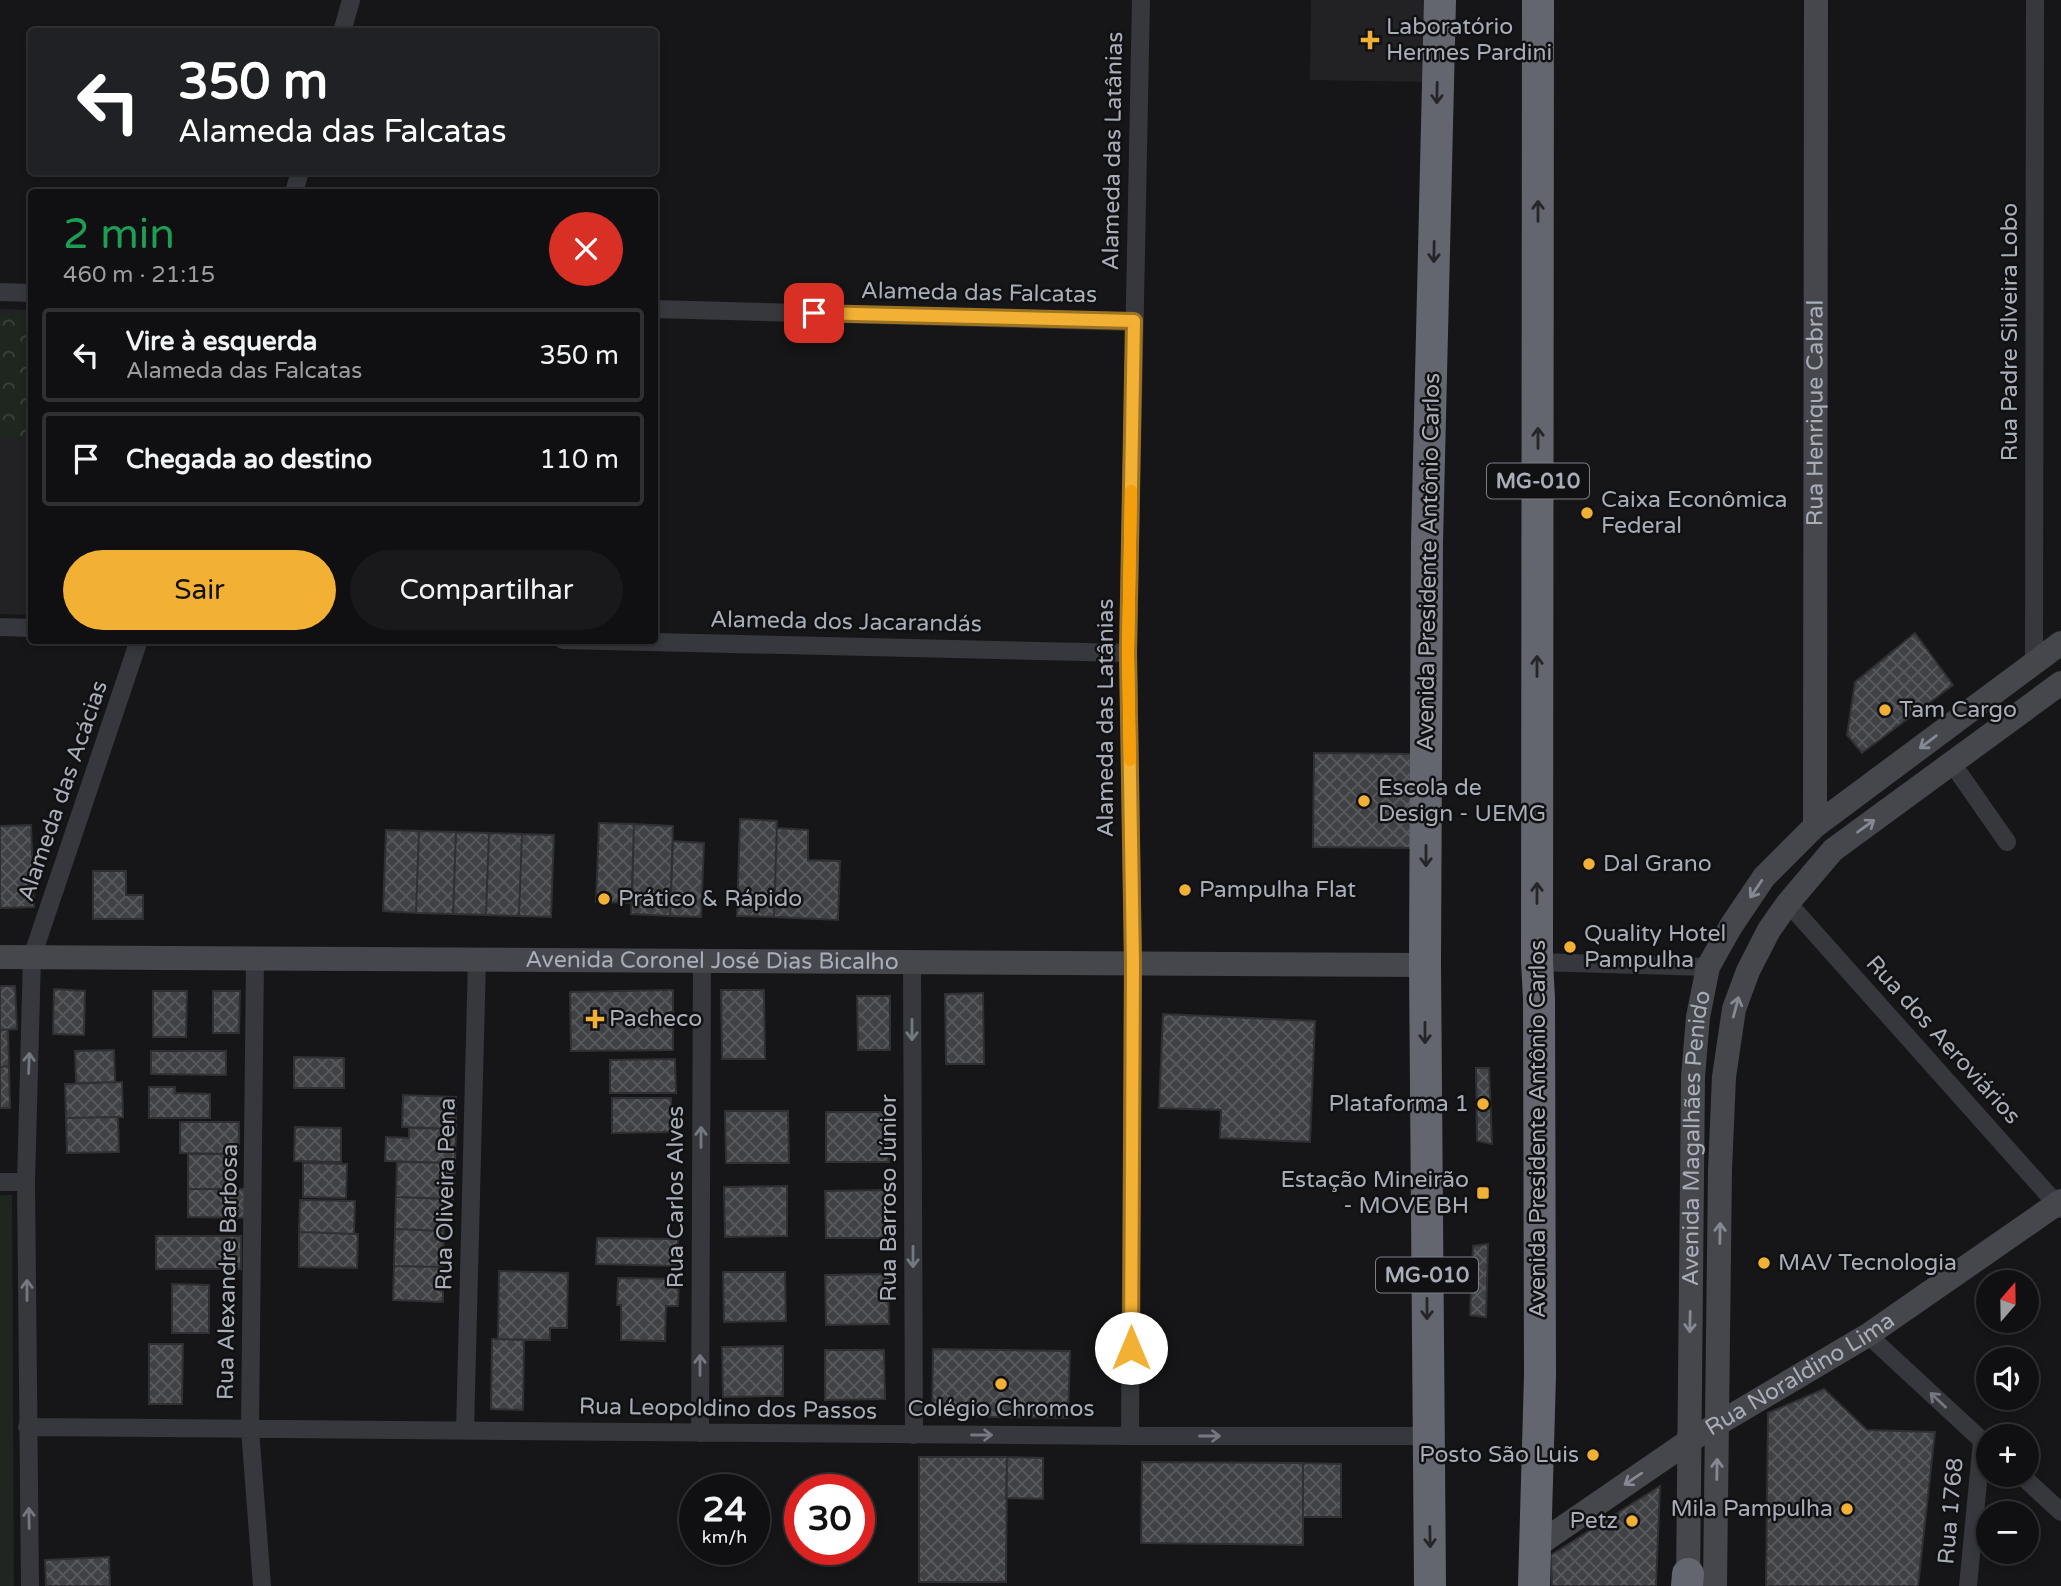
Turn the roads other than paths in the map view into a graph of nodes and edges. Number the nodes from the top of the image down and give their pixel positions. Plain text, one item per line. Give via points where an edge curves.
1 (351, 0) edge
2 (1141, 0) edge
3 (1440, 0) edge
4 (1538, 0) edge
5 (1816, 0) edge
6 (2035, 0) edge
7 (343, 28) edge
8 (0, 292) edge
9 (28, 293) edge
10 (658, 309) edge
11 (1134, 321) junction
12 (0, 627) edge
13 (28, 628) edge
14 (658, 642) edge
15 (2061, 643) edge
16 (138, 644) edge
17 (1128, 653) junction
18 (2034, 663) junction
19 (2061, 682) edge
20 (1952, 762) junction
21 (1815, 826) junction
22 (2007, 842) dead end
23 (1788, 903) junction
24 (0, 957) edge
25 (32, 957) junction
26 (256, 958) junction
27 (477, 959) junction
28 (702, 961) junction
29 (912, 962) junction
30 (1537, 962) junction
31 (1133, 963) junction
32 (1425, 965) junction
33 (1708, 967) junction
34 (0, 1182) edge
35 (26, 1182) junction
36 (2059, 1205) edge
37 (1868, 1335) junction
38 (1717, 1424) junction
39 (27, 1427) junction
40 (250, 1429) junction
41 (465, 1431) junction
42 (700, 1433) junction
43 (914, 1435) junction
44 (1976, 1435) edge
45 (1130, 1436) junction
46 (1429, 1436) junction
47 (1689, 1441) junction
48 (1980, 1487) edge
49 (2034, 1487) edge
50 (2061, 1512) edge
51 (1536, 1546) junction
52 (1694, 1583) edge
53 (30, 1586) edge
54 (262, 1586) edge
55 (1430, 1586) edge
56 (1534, 1586) edge
57 (1968, 1586) edge

1 - 7 street
2 - 11 street, Alameda das Latânias
3 -> 32 highway, Avenida Presidente Antônio Carlos / MG-010 via 1427,542
30 -> 4 highway, Avenida Presidente Antônio Carlos / MG-010
5 - 21 street, Rua Henrique Cabral
6 - 18 street, Rua Padre Silveira Lobo
8 - 9 street
10 - 11 street, Alameda das Falcatas
11 - 17 street, Alameda das Latânias
12 - 13 street
14 - 17 street, Alameda dos Jacarandás
15 - 18 street, Avenida Magalhães Penido
16 - 25 street, Alameda das Acácias
17 - 31 street, Alameda das Latânias
18 -> 21 street, Avenida Magalhães Penido
19 - 20 street, Avenida Magalhães Penido
20 - 22 street
23 -> 20 street, Avenida Magalhães Penido via 1833,850
21 -> 33 street, Avenida Magalhães Penido via 1764,877
23 - 36 street, Rua dos Aeroviários
38 -> 23 street, Avenida Magalhães Penido via 1724,1077 1734,1009 1748,971
24 - 25 street, Avenida Coronel José Dias Bicalho
25 - 26 street, Avenida Coronel José Dias Bicalho
35 -> 25 street, Alameda das Acácias
26 - 27 street, Avenida Coronel José Dias Bicalho
26 - 40 street, Rua Alexandre Barbosa
27 - 28 street, Avenida Coronel José Dias Bicalho
27 - 41 street, Rua Oliveira Pena
28 - 29 street, Avenida Coronel José Dias Bicalho
42 -> 28 street, Rua Carlos Alves
29 - 31 street, Avenida Coronel José Dias Bicalho
29 -> 43 street, Rua Barroso Júnior
30 - 33 street
30 - 51 highway, Avenida Presidente Antônio Carlos / MG-010 via 1540,1375
31 - 32 street, Avenida Coronel José Dias Bicalho
31 - 45 street, Alameda das Latânias
32 -> 46 highway, Avenida Presidente Antônio Carlos / MG-010
33 -> 47 street, Avenida Magalhães Penido via 1693,1077
34 - 35 street
39 -> 35 street, Alameda das Acácias
36 - 37 street, Rua Noraldino Lima
37 - 38 street, Rua Noraldino Lima
44 -> 37 street
38 - 47 street, Rua Noraldino Lima
52 -> 38 street, Avenida Magalhães Penido
39 - 40 street, Rua Leopoldino dos Passos
53 -> 39 street, Alameda das Acácias
40 - 41 street, Rua Leopoldino dos Passos
40 - 54 street, Rua Alexandre Barbosa
41 - 42 street, Rua Leopoldino dos Passos
42 - 43 street, Rua Leopoldino dos Passos
43 -> 45 street, Rua Leopoldino dos Passos
45 -> 46 street, Rua Leopoldino dos Passos
46 -> 55 highway, Avenida Presidente Antônio Carlos / MG-010
47 -> 51 street, Rua Noraldino Lima
47 - 52 street, Avenida Magalhães Penido
48 - 57 street, Rua 1768
49 - 50 street
51 - 56 highway, Avenida Presidente Antônio Carlos / MG-010

